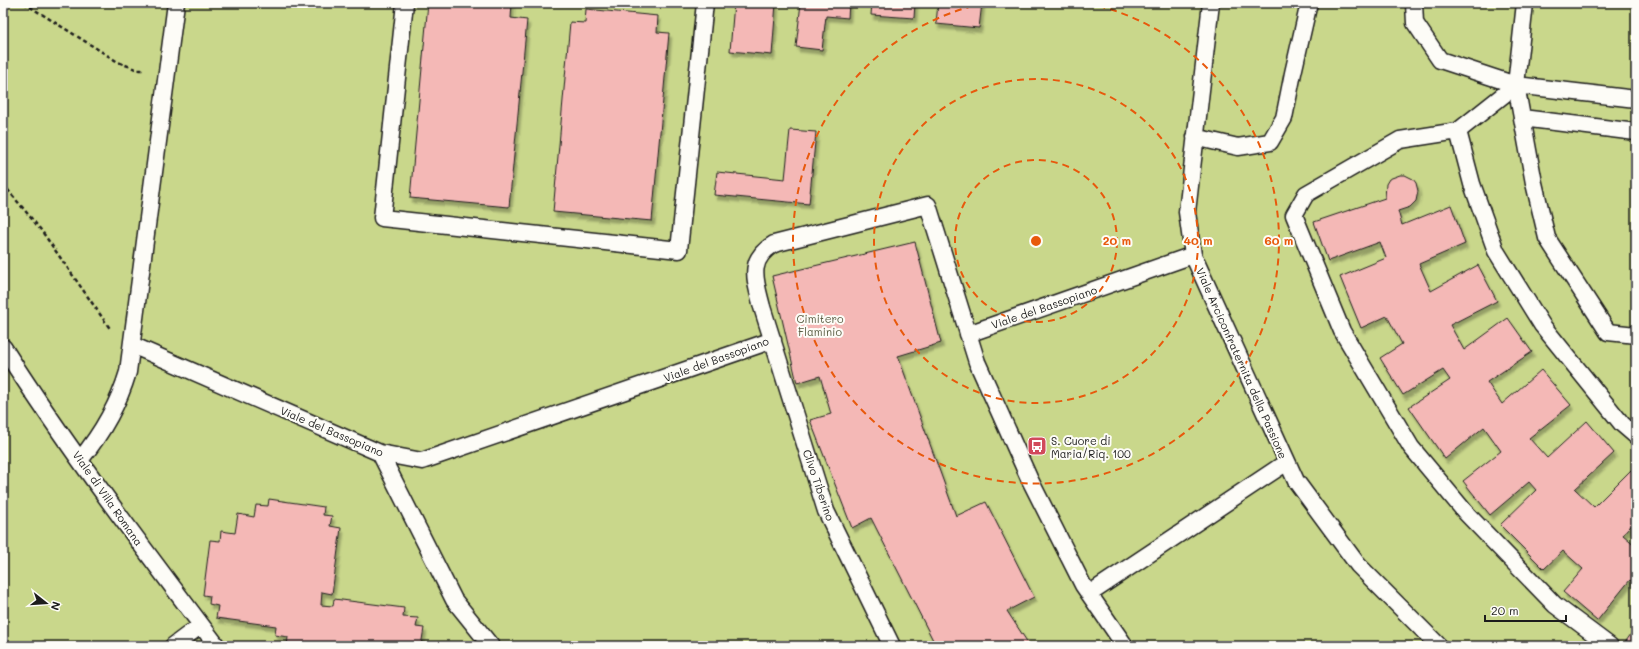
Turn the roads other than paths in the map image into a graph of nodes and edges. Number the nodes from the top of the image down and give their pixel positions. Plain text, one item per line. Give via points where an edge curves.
1 (176, 3) edge
2 (405, 3) edge
3 (705, 3) edge
4 (1211, 3) edge
5 (1309, 3) edge
6 (1414, 3) edge
7 (1525, 3) edge
8 (1516, 85) junction
9 (1636, 99) edge
10 (1522, 118) junction
11 (1458, 131) junction
12 (1636, 132) edge
13 (1195, 137) junction
14 (1193, 255) junction
15 (968, 334) junction
16 (1636, 335) edge
17 (773, 340) junction
18 (132, 345) junction
19 (3, 347) edge
20 (1636, 436) edge
21 (380, 453) junction
22 (80, 460) junction
23 (1288, 462) junction
24 (1089, 594) junction
25 (201, 625) junction
26 (173, 646) edge
27 (217, 646) edge
28 (491, 646) edge
29 (892, 646) edge
30 (1125, 646) edge
31 (1439, 646) edge
32 (1610, 646) edge

1 - 18 lane
2 - 3 lane via 382,218 679,250
4 - 13 lane, Viale Arciconfraternita della Passione
5 - 13 lane via 1284,118 1270,142 1238,147
6 - 8 lane via 1415,23 1440,60
7 - 8 lane
8 - 9 lane
8 - 10 lane
8 - 11 lane
10 - 12 lane
10 - 16 lane via 1547,238 1608,332
11 - 20 lane via 1472,184 1496,251 1542,326 1622,424
11 - 32 lane via 1400,140 1306,194 1294,215 1342,330 1411,447 1466,513 1555,604
13 - 14 lane, Viale Arciconfraternita della Passione via 1187,212
14 - 15 lane, Viale del Bassopiano
14 - 23 lane, Viale Arciconfraternita della Passione
15 - 17 lane, Viale del Bassopiano via 928,205 768,247 760,255 754,275
15 - 24 lane via 977,362 1029,478
17 - 21 lane, Viale del Bassopiano via 422,461
17 - 29 lane, Clivo Tiberino via 826,511
18 - 21 lane, Viale del Bassopiano
18 - 22 lane via 128,372 115,407 108,422
19 - 22 lane, Viale di Villa Romana
21 - 28 lane via 454,600
22 - 25 lane, Viale di Villa Romana
23 - 24 lane
23 - 31 lane, Viale Arciconfraternita della Passione via 1296,481 1358,565
24 - 30 lane
25 - 26 lane
25 - 27 lane, Viale di Villa Romana

